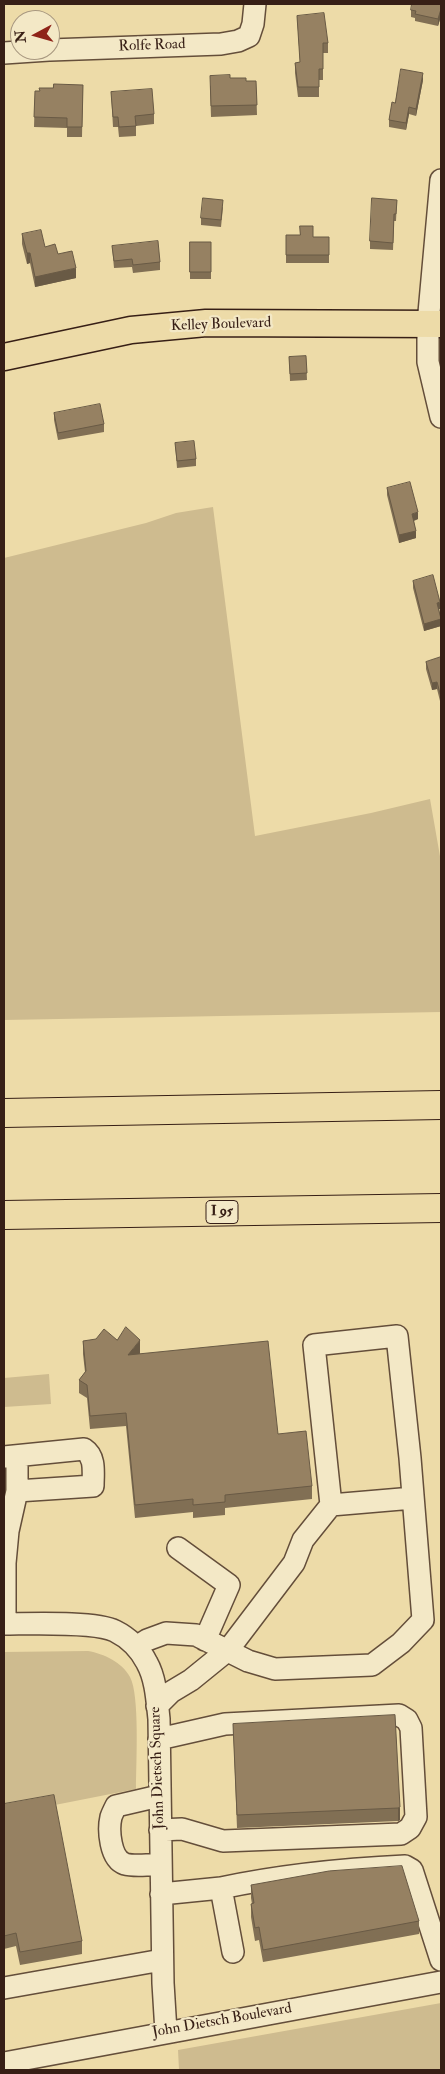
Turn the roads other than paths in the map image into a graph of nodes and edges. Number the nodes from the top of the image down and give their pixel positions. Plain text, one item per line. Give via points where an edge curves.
1 (255, 4) edge
2 (60, 50) edge
3 (441, 180) edge
4 (434, 324) edge
5 (4, 357) edge
6 (441, 418) edge
7 (441, 1096) edge
8 (441, 1105) edge
9 (382, 1106) junction
10 (4, 1113) edge
11 (441, 1208) edge
12 (4, 1216) edge
13 (10, 1456) edge
14 (17, 1491) junction
15 (413, 1498) junction
16 (331, 1506) junction
17 (178, 1548) dead end
18 (4, 1624) edge
19 (205, 1640) junction
20 (136, 1647) junction
21 (228, 1650) junction
22 (157, 1706) junction
23 (159, 1739) junction
24 (160, 1796) junction
25 (160, 1830) junction
26 (161, 1865) junction
27 (221, 1888) junction
28 (162, 1894) junction
29 (233, 1952) dead end
30 (162, 1960) junction
31 (441, 1960) edge
32 (441, 1982) edge
33 (4, 1988) edge
34 (166, 2032) junction
35 (15, 2064) edge

1 - 2 street, Rolfe Road via 250,33 238,41
3 - 4 street
4 - 5 main road, Kelley Boulevard via 206,323 131,330
4 - 6 street via 428,362
7 - 9 highway
8 - 9 highway
9 - 10 highway
11 - 12 highway, I 95
13 - 14 street
13 - 14 street via 84,1449 93,1460 93,1486
14 - 18 street via 8,1531
15 - 16 street
15 - 16 street via 397,1336 314,1345
15 - 21 street via 422,1620 401,1643 372,1665 275,1669 248,1661
16 - 21 street via 304,1540 290,1569
17 - 19 street via 229,1585
18 - 20 street, John Dietsch Square via 91,1626 113,1630
19 - 20 street via 196,1635 166,1633
19 - 21 street
20 - 22 street, John Dietsch Square via 148,1663
21 - 22 street
22 - 23 street, John Dietsch Square
23 - 24 street, John Dietsch Square
23 - 25 street via 225,1724 399,1715 411,1728 416,1817 410,1828 401,1834 238,1842 182,1829
24 - 25 street, John Dietsch Square
24 - 26 street via 116,1806 110,1830 112,1847 118,1859 125,1864
25 - 26 street, John Dietsch Square
26 - 28 street, John Dietsch Square
27 - 28 street
27 - 29 street
27 - 31 street via 356,1868 405,1866 412,1870
28 - 30 street, John Dietsch Square
30 - 33 street
30 - 34 street, John Dietsch Square
32 - 34 street, John Dietsch Boulevard
34 - 35 street, John Dietsch Boulevard

